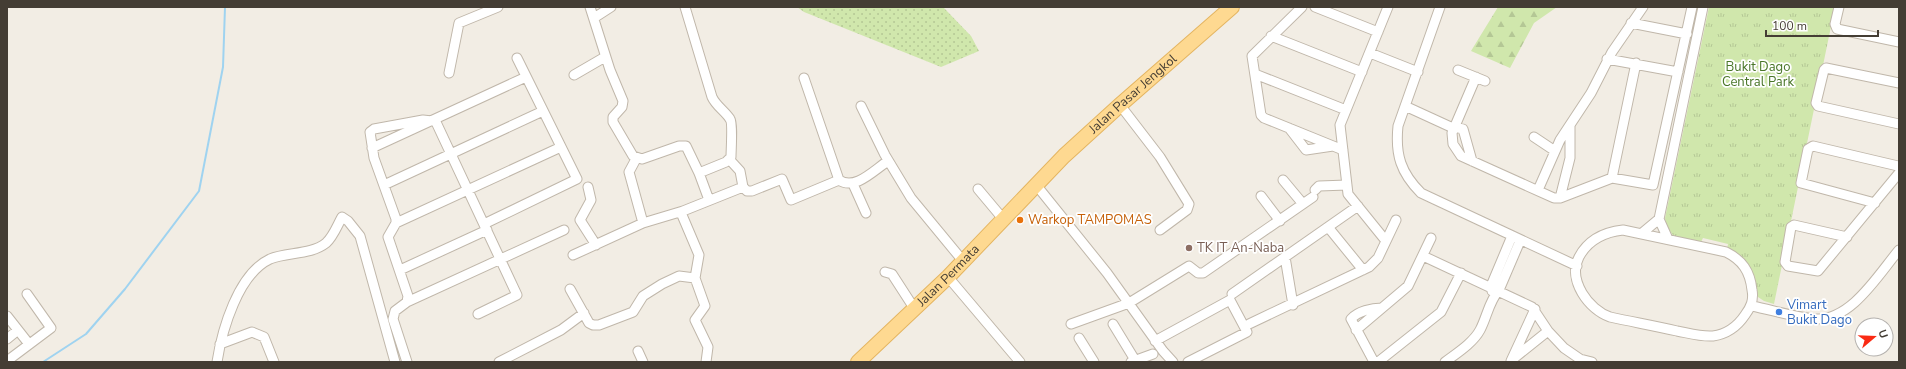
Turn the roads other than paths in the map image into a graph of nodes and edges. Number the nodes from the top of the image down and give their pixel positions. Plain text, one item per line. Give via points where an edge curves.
1 (498, 7) edge
2 (590, 7) edge
3 (611, 7) edge
4 (685, 7) edge
5 (1232, 7) edge
6 (1302, 7) edge
7 (1315, 7) edge
8 (1388, 7) edge
9 (1440, 7) edge
10 (1643, 7) edge
11 (1692, 7) edge
12 (1703, 7) edge
13 (1839, 7) edge
14 (594, 18) junction
15 (1631, 23) junction
16 (1378, 32) junction
17 (1687, 34) junction
18 (1271, 36) junction
19 (1899, 42) edge
20 (1370, 53) junction
21 (605, 57) junction
22 (517, 58) dead end
23 (1607, 60) junction
24 (1636, 63) junction
25 (1458, 70) dead end
26 (1362, 72) junction
27 (1418, 72) junction
28 (1678, 72) junction
29 (449, 73) dead end
30 (1255, 74) junction
31 (574, 75) dead end
32 (1476, 77) junction
33 (526, 78) junction
34 (804, 78) dead end
35 (1485, 81) dead end
36 (1899, 83) edge
37 (1120, 105) junction
38 (861, 106) dead end
39 (1405, 106) junction
40 (1346, 110) junction
41 (543, 111) junction
42 (434, 121) junction
43 (1899, 124) edge
44 (1570, 126) junction
45 (1454, 127) junction
46 (1288, 128) junction
47 (1534, 137) dead end
48 (561, 147) junction
49 (372, 148) junction
50 (1339, 148) junction
51 (1555, 151) junction
52 (451, 153) junction
53 (636, 159) junction
54 (729, 159) junction
55 (888, 161) junction
56 (1472, 161) junction
57 (1899, 168) edge
58 (699, 174) junction
59 (1612, 178) junction
60 (839, 180) junction
61 (1283, 180) dead end
62 (853, 184) junction
63 (384, 185) junction
64 (1037, 186) junction
65 (1347, 186) junction
66 (743, 187) junction
67 (588, 188) dead end
68 (978, 189) dead end
69 (1538, 190) junction
70 (468, 191) junction
71 (1261, 196) dead end
72 (1560, 198) junction
73 (709, 200) junction
74 (1875, 203) junction
75 (1303, 204) junction
76 (1358, 206) junction
77 (683, 211) junction
78 (866, 213) dead end
79 (1659, 219) junction
80 (1004, 220) junction
81 (1396, 220) dead end
82 (1280, 221) junction
83 (396, 222) junction
84 (643, 224) junction
85 (485, 227) junction
86 (1328, 227) junction
87 (564, 230) dead end
88 (1160, 230) dead end
89 (1641, 234) junction
90 (1847, 237) junction
91 (1431, 238) dead end
92 (1516, 238) junction
93 (1668, 240) junction
94 (1386, 241) junction
95 (596, 245) junction
96 (1899, 250) edge
97 (573, 255) dead end
98 (1423, 256) junction
99 (1284, 257) junction
100 (500, 260) junction
101 (963, 261) junction
102 (1577, 266) junction
103 (400, 270) junction
104 (1363, 270) junction
105 (885, 272) dead end
106 (1461, 273) junction
107 (948, 277) junction
108 (695, 278) junction
109 (570, 289) dead end
110 (1495, 291) junction
111 (28, 294) dead end
112 (1232, 294) dead end
113 (407, 302) junction
114 (1128, 303) junction
115 (1293, 304) junction
116 (1752, 306) junction
117 (914, 308) junction
118 (1535, 309) junction
119 (584, 313) junction
120 (478, 314) dead end
121 (7, 316) edge
122 (1071, 324) dead end
123 (1113, 324) dead end
124 (1249, 324) dead end
125 (18, 330) junction
126 (1548, 331) junction
127 (1079, 338) dead end
128 (7, 339) edge
129 (1155, 341) junction
130 (28, 344) junction
131 (220, 344) junction
132 (638, 351) dead end
133 (1152, 354) dead end
134 (7, 361) edge
135 (1133, 361) edge
136 (1510, 361) edge
137 (1578, 361) edge
138 (217, 362) edge
139 (274, 362) edge
140 (395, 362) edge
141 (407, 362) edge
142 (499, 362) edge
143 (643, 362) edge
144 (706, 362) edge
145 (858, 362) edge
146 (1020, 362) edge
147 (1094, 362) edge
148 (1174, 362) edge
149 (1188, 362) edge
150 (1374, 362) edge
151 (1378, 362) edge
152 (1445, 362) edge
153 (1592, 362) edge

1 - 29 street via 459,23
2 - 14 street
3 - 14 street
4 - 54 street via 712,97 732,124
5 - 37 main road, Jalan Pasar Jengkol
6 - 18 street
7 - 16 street
8 - 16 street
9 - 27 street
10 - 15 street
11 - 17 street
12 - 79 street
13 - 19 street via 1835,24 1837,29
14 - 21 street
15 - 17 street
15 - 23 street
16 - 20 street
17 - 28 street
18 - 26 street
18 - 30 street via 1252,56
20 - 26 street
20 - 27 street
21 - 31 street
21 - 53 street via 623,101 622,107 613,117 613,122
22 - 33 street
23 - 24 street
23 - 44 street via 1591,93
24 - 28 street
24 - 59 street
25 - 32 street
26 - 40 street
27 - 39 street
28 - 59 street via 1654,183 1650,185
30 - 40 street
30 - 46 street via 1261,115
32 - 35 street
32 - 45 street
33 - 41 street
33 - 42 street
34 - 60 street
36 - 43 street via 1826,68 1816,103 1818,106
37 - 64 main road, Jalan Pasar Jengkol via 1064,156
37 - 88 street via 1160,157 1189,204 1187,210
38 - 55 street
39 - 45 street
39 - 92 street via 1398,126 1396,144 1408,180 1421,193
40 - 50 street via 1340,125
41 - 48 street
41 - 52 street
42 - 49 street
42 - 49 street via 423,120 374,129 370,132
42 - 52 street
44 - 51 street
44 - 72 street via 1570,158
45 - 56 street via 1463,129
45 - 56 street via 1453,144 1457,152
46 - 50 street
46 - 50 street via 1306,150
47 - 51 street
48 - 70 street
48 - 85 street via 577,179
49 - 63 street
50 - 65 street
51 - 69 street
52 - 63 street
52 - 70 street
53 - 58 street via 686,146
53 - 84 street via 629,172
54 - 58 street
54 - 66 street via 740,171
55 - 62 street
55 - 101 street via 911,198
56 - 69 street
57 - 74 street
57 - 74 street via 1813,146 1808,148 1801,183
58 - 73 street
59 - 72 street
60 - 62 street via 844,184
60 - 66 street via 793,200 782,179 752,191 747,191
61 - 75 street
62 - 78 street
63 - 83 street
64 - 80 main road, Jalan Permata
64 - 114 street
65 - 75 street via 1319,186
65 - 76 street via 1348,194
66 - 73 street
67 - 95 street via 591,200 580,220
68 - 80 street
69 - 72 street via 1554,198
70 - 83 street
70 - 85 street
71 - 82 street
73 - 77 street
74 - 90 street
75 - 82 street
76 - 86 street
76 - 94 street
77 - 84 street
77 - 108 street via 682,215 699,255
79 - 89 street
79 - 93 street
80 - 101 main road, Jalan Permata
81 - 94 street
82 - 114 street via 1203,273 1198,273 1189,266
83 - 103 street via 388,237
84 - 95 street
85 - 100 street
85 - 103 street
86 - 99 street
86 - 104 street
87 - 100 street
89 - 93 street
89 - 102 street via 1623,230 1602,235 1584,250
90 - 90 street via 1818,271 1788,266 1785,262 1791,227 1794,225
91 - 98 street
92 - 102 street
92 - 110 street
93 - 116 street via 1726,252 1736,257 1743,264 1751,281
94 - 104 street via 1378,258
95 - 97 street
96 - 116 street via 1851,307 1839,314 1815,319
98 - 106 street
98 - 150 street via 1408,286 1382,308 1369,309 1352,318
99 - 112 street
99 - 115 street
100 - 113 street
100 - 120 street via 518,294
101 - 107 main road, Jalan Permata
102 - 116 street via 1582,293 1587,301 1602,314 1610,317 1713,336 1732,330
103 - 113 street via 406,284
104 - 115 street via 1315,291
105 - 117 street via 892,274
106 - 110 street
106 - 151 street via 1441,312
107 - 117 main road, Jalan Permata
107 - 146 street
108 - 119 street via 679,276 662,284 643,296 634,312 599,325 589,322
108 - 144 street via 705,303 704,309 695,320 708,347
109 - 119 street
110 - 118 street
110 - 152 street via 1480,331
111 - 130 street via 51,328
113 - 141 street via 395,311 393,319
114 - 122 street
114 - 129 street
115 - 124 street
117 - 145 main road, Jalan Permata
118 - 126 street
118 - 136 street
119 - 142 street via 561,330
121 - 125 street
123 - 135 street
125 - 128 street
125 - 130 street
126 - 136 street
126 - 137 street
127 - 147 street
129 - 148 street
129 - 149 street via 1230,300 1247,332
130 - 134 street
131 - 138 street
131 - 139 street via 252,332 264,337
131 - 140 street via 235,301 254,272 269,260 326,243 342,217 360,236
132 - 143 street
133 - 135 street
137 - 153 street

